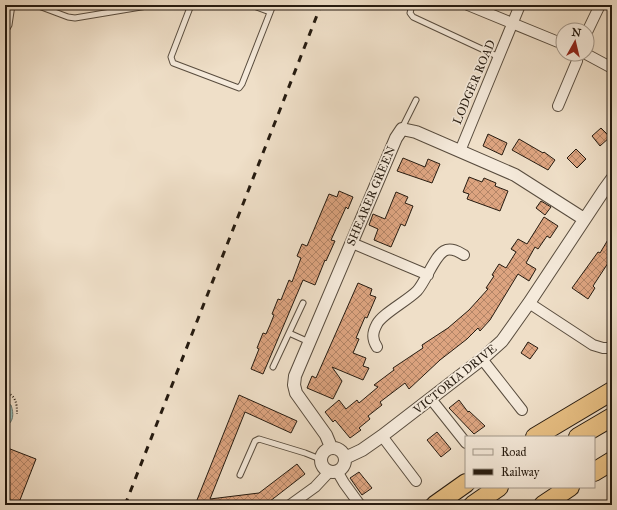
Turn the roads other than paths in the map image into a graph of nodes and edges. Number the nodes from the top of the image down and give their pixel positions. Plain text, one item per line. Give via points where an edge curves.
1 (12, 5) edge
2 (36, 5) edge
3 (153, 5) edge
4 (191, 5) edge
5 (251, 5) edge
6 (273, 5) edge
7 (412, 5) edge
8 (468, 5) edge
9 (520, 5) edge
10 (600, 5) edge
11 (270, 12) junction
12 (592, 22) edge
13 (512, 24) junction
14 (5, 32) edge
15 (555, 41) edge
16 (499, 57) junction
17 (595, 59) edge
18 (577, 62) edge
19 (612, 68) edge
20 (416, 100) dead end
21 (558, 106) dead end
22 (404, 125) junction
23 (460, 151) junction
24 (612, 180) edge
25 (584, 219) junction
26 (352, 243) junction
27 (464, 255) dead end
28 (428, 275) junction
29 (303, 303) dead end
30 (530, 303) junction
31 (289, 333) junction
32 (309, 342) junction
33 (377, 347) dead end
34 (612, 348) edge
35 (482, 359) junction
36 (273, 366) dead end
37 (612, 391) edge
38 (431, 399) junction
39 (522, 410) dead end
40 (612, 417) edge
41 (382, 436) junction
42 (537, 436) edge
43 (580, 436) edge
44 (465, 442) edge
45 (331, 447) junction
46 (345, 458) junction
47 (320, 459) junction
48 (612, 461) edge
49 (595, 471) edge
50 (333, 472) junction
51 (240, 475) dead end
52 (416, 481) dead end
53 (465, 484) edge
54 (498, 488) edge
55 (568, 488) edge
56 (290, 505) edge
57 (360, 505) edge
58 (435, 505) edge
59 (473, 505) edge
60 (543, 505) edge

1 - 14 lane via 9,25
2 - 3 lane via 75,18
4 - 11 lane via 171,57 173,63 240,88
5 - 11 lane
6 - 11 lane
7 - 16 lane via 410,13 413,17
8 - 13 street
9 - 13 street, LODGER ROAD
10 - 12 street
13 - 15 street
13 - 16 street, LODGER ROAD
16 - 23 street, LODGER ROAD
17 - 19 street
18 - 21 street
20 - 22 lane
22 - 23 street
22 - 26 street, SHEARER GREEN via 396,138
23 - 25 street via 515,175
24 - 25 street, VICTORIA DRIVE
25 - 30 street, VICTORIA DRIVE
26 - 28 street
26 - 32 street, SHEARER GREEN
27 - 28 street via 446,250 440,254
28 - 33 street via 413,294 378,322 372,338
29 - 31 lane
30 - 34 street via 593,345
30 - 35 street, VICTORIA DRIVE via 506,336
31 - 32 lane
31 - 36 lane
32 - 45 street, SHEARER GREEN via 295,376 295,390 326,435
35 - 38 street, VICTORIA DRIVE
35 - 39 street
37 - 42 highway
38 - 41 street, VICTORIA DRIVE
38 - 44 street
40 - 43 highway
41 - 46 street, VICTORIA DRIVE
41 - 52 street
45 - 46 street via 336,447 344,453
45 - 47 street via 323,451
46 - 50 street via 344,466
47 - 50 street via 324,469
47 - 51 lane via 259,439 255,441
48 - 49 highway
50 - 56 street
50 - 57 street
53 - 58 highway
54 - 59 highway
55 - 60 highway

